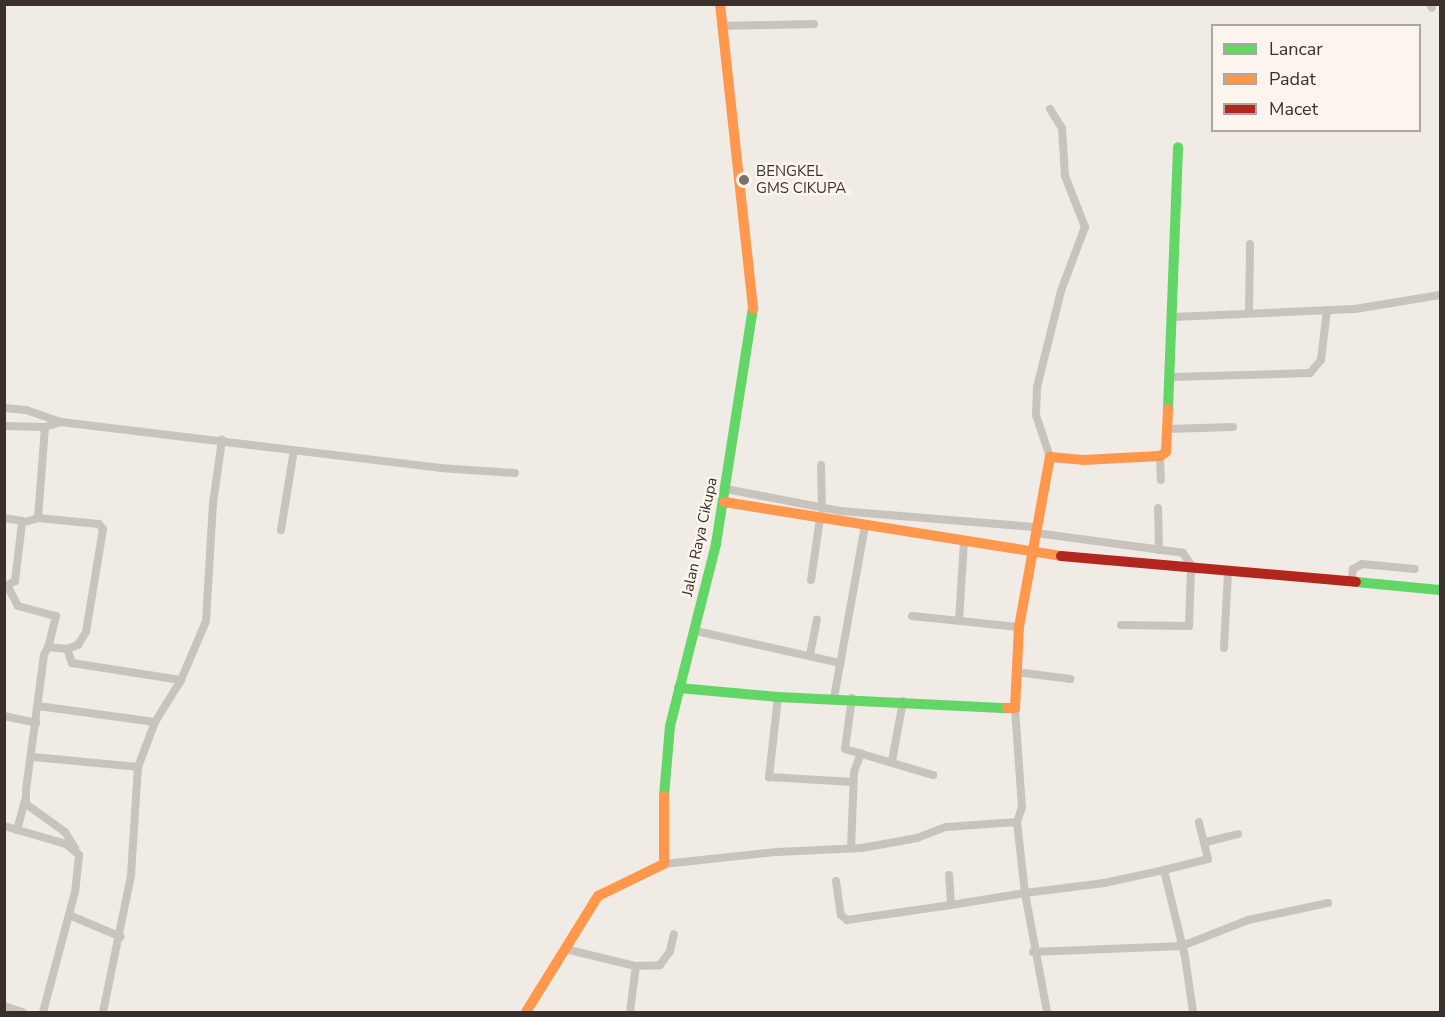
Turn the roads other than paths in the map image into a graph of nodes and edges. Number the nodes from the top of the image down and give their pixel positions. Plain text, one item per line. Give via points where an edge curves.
1 (720, 4) edge
2 (814, 24) dead end
3 (721, 26) junction
4 (1050, 109) dead end
5 (1178, 147) dead end
6 (1250, 244) dead end
7 (1440, 295) edge
8 (1327, 310) junction
9 (1249, 311) junction
10 (1174, 317) junction
11 (1171, 377) junction
12 (4, 408) edge
13 (61, 422) junction
14 (4, 426) edge
15 (45, 427) junction
16 (1233, 428) dead end
17 (1168, 429) junction
18 (222, 440) junction
19 (294, 450) junction
20 (1160, 456) junction
21 (1050, 457) junction
22 (821, 465) dead end
23 (515, 473) dead end
24 (1161, 480) dead end
25 (726, 489) junction
26 (724, 502) junction
27 (1158, 508) dead end
28 (821, 514) junction
29 (38, 518) junction
30 (4, 519) edge
31 (23, 521) junction
32 (865, 526) junction
33 (281, 530) dead end
34 (1036, 530) junction
35 (964, 542) junction
36 (1159, 549) junction
37 (1032, 553) junction
38 (1415, 569) dead end
39 (1192, 570) junction
40 (1228, 571) junction
41 (811, 580) dead end
42 (1351, 582) junction
43 (6, 587) edge
44 (1440, 590) edge
45 (912, 616) dead end
46 (817, 620) dead end
47 (959, 621) junction
48 (1121, 625) dead end
49 (1019, 627) junction
50 (696, 631) junction
51 (48, 647) junction
52 (1224, 648) dead end
53 (67, 649) junction
54 (810, 655) junction
55 (840, 663) junction
56 (1016, 672) junction
57 (1071, 679) dead end
58 (181, 680) junction
59 (679, 688) junction
60 (778, 697) junction
61 (834, 698) junction
62 (852, 698) junction
63 (903, 701) junction
64 (38, 706) junction
65 (1015, 708) junction
66 (4, 716) edge
67 (155, 722) junction
68 (36, 723) junction
69 (861, 753) junction
70 (33, 757) junction
71 (892, 760) junction
72 (138, 767) junction
73 (933, 775) dead end
74 (853, 782) junction
75 (25, 801) junction
76 (1017, 822) junction
77 (1199, 822) dead end
78 (4, 826) edge
79 (18, 830) junction
80 (1238, 834) dead end
81 (1206, 842) junction
82 (75, 848) junction
83 (851, 848) junction
84 (664, 864) junction
85 (1164, 870) junction
86 (949, 875) dead end
87 (836, 881) dead end
88 (1024, 893) junction
89 (1328, 903) dead end
90 (951, 905) junction
91 (69, 915) junction
92 (674, 934) dead end
93 (121, 937) junction
94 (1182, 946) junction
95 (565, 949) junction
96 (1033, 952) junction
97 (636, 966) junction
98 (4, 1006) edge
99 (23, 1012) edge
100 (43, 1012) edge
101 (103, 1012) edge
102 (526, 1012) edge
103 (630, 1012) edge
104 (1047, 1012) edge
105 (1193, 1012) edge

1 - 3 street, Jalan Raya Cikupa
2 - 3 street
3 - 25 street, Jalan Raya Cikupa via 754,318
4 - 21 street via 1062,128 1065,176 1085,227 1061,291 1037,387 1036,415
5 - 10 street
6 - 9 street
7 - 8 street
8 - 9 street
8 - 11 street via 1321,360 1310,373
9 - 10 street
10 - 11 street
11 - 17 street
12 - 13 street via 26,410
13 - 15 street
13 - 18 street
14 - 15 street
15 - 29 street
16 - 17 street
17 - 20 street via 1166,452
18 - 19 street
18 - 58 street via 213,503 206,621
19 - 23 street
19 - 33 street
20 - 21 street
20 - 24 street
21 - 34 street
22 - 28 street
25 - 26 street, Jalan Raya Cikupa
25 - 28 street
26 - 28 street
26 - 50 street, Jalan Raya Cikupa
27 - 36 street
28 - 32 street
28 - 34 street
28 - 41 street
29 - 31 street
29 - 53 street via 99,524 102,529 88,625 78,645
30 - 31 street
31 - 43 street via 15,581
32 - 35 street
32 - 55 street
34 - 36 street
34 - 37 street
35 - 37 street
35 - 47 street
36 - 39 street via 1186,554
37 - 39 street
37 - 49 street
38 - 42 street via 1362,564 1353,569
39 - 40 street
39 - 48 street via 1189,626
40 - 42 street
40 - 52 street
42 - 44 street
43 - 51 street via 18,606 56,616
45 - 47 street
46 - 54 street
47 - 49 street
49 - 56 street
50 - 54 street
50 - 59 street, Jalan Raya Cikupa
51 - 53 street
51 - 64 street via 42,663
53 - 58 street via 72,663
54 - 55 street
55 - 61 street
56 - 57 street
56 - 65 street
58 - 67 street
59 - 60 street
59 - 84 street, Jalan Raya Cikupa via 665,770
60 - 61 street
60 - 74 street via 770,777
61 - 62 street
62 - 63 street
62 - 69 street via 844,744 845,749
63 - 65 street
63 - 71 street
64 - 67 street
64 - 68 street
65 - 76 street via 1022,807
66 - 68 street
67 - 72 street
68 - 70 street
69 - 71 street
69 - 74 street
70 - 72 street
70 - 75 street
71 - 73 street
72 - 93 street via 131,875
74 - 83 street
75 - 79 street
75 - 82 street via 65,832
76 - 83 street via 946,827 917,838
76 - 88 street
77 - 81 street
78 - 79 street
79 - 82 street
80 - 81 street
81 - 85 street via 1208,859
82 - 91 street via 79,855 78,876
83 - 84 street
84 - 95 street via 634,875 598,896
85 - 88 street
85 - 94 street
86 - 90 street
87 - 90 street via 841,915 847,920
88 - 90 street
88 - 96 street
89 - 94 street via 1248,921
91 - 93 street
91 - 100 street
92 - 97 street via 666,961
93 - 101 street
94 - 96 street
94 - 105 street
95 - 97 street
95 - 102 street
96 - 104 street
97 - 103 street
98 - 99 street

